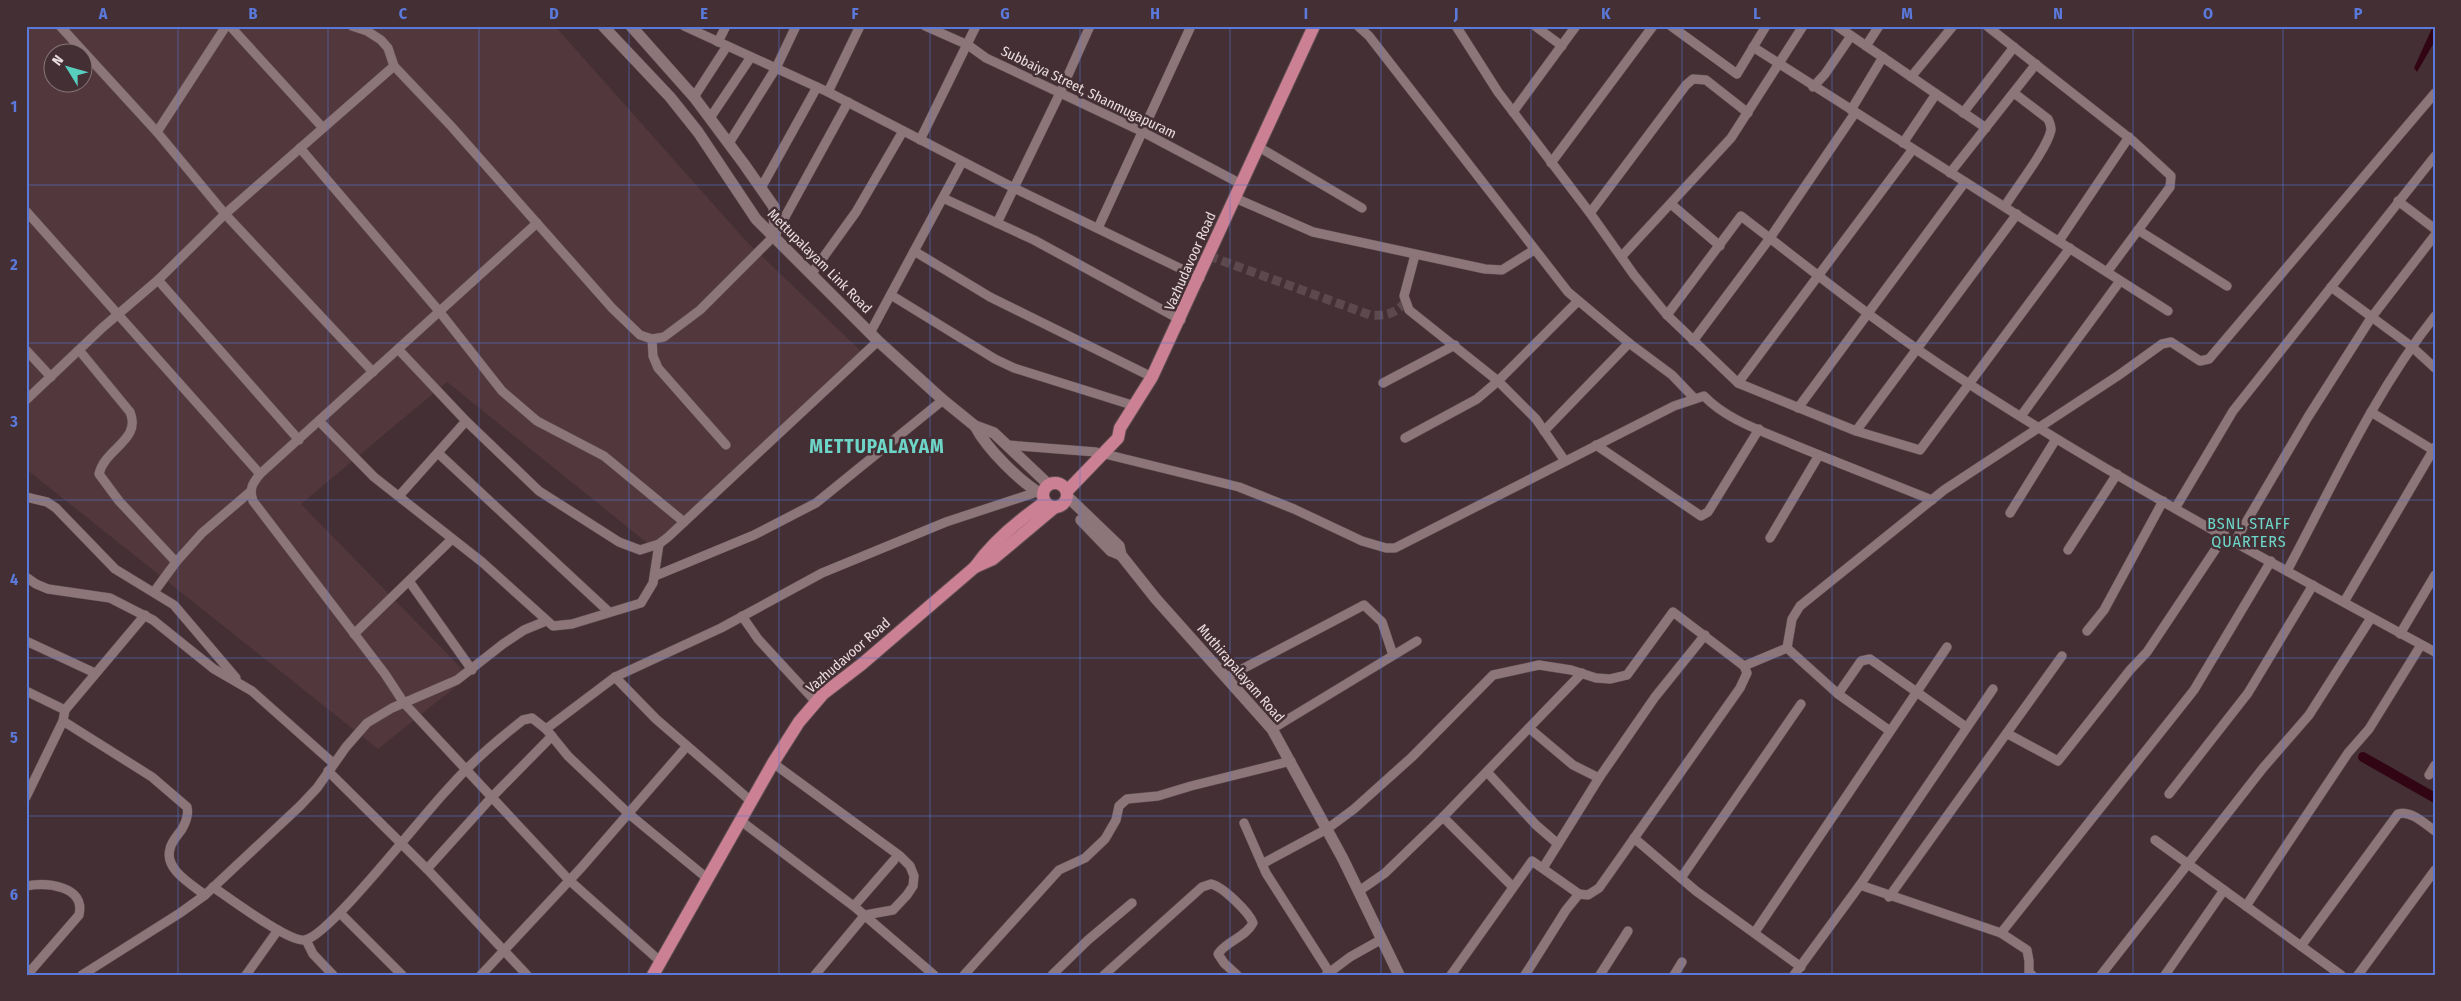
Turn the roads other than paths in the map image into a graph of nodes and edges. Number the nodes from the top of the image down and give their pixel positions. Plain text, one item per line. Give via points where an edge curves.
1 (60, 26) edge
2 (226, 26) edge
3 (230, 26) edge
4 (352, 26) edge
5 (603, 26) edge
6 (631, 26) edge
7 (684, 26) edge
8 (726, 26) edge
9 (796, 26) edge
10 (860, 26) edge
11 (925, 26) edge
12 (976, 26) edge
13 (1090, 26) edge
14 (1191, 26) edge
15 (1314, 26) edge
16 (1358, 26) edge
17 (1456, 26) edge
18 (1535, 26) edge
19 (1576, 26) edge
20 (1653, 26) edge
21 (1671, 26) edge
22 (1766, 26) edge
23 (1803, 26) edge
24 (1837, 26) edge
25 (1878, 26) edge
26 (1953, 26) edge
27 (1987, 26) edge
28 (1851, 36) junction
29 (718, 42) junction
30 (968, 45) junction
31 (727, 46) junction
32 (1562, 46) junction
33 (1866, 46) junction
34 (1753, 47) junction
35 (2014, 47) junction
36 (751, 57) junction
37 (1883, 57) junction
38 (1778, 64) junction
39 (2036, 64) junction
40 (394, 66) junction
41 (776, 68) junction
42 (1911, 77) junction
43 (817, 87) junction
44 (1813, 87) junction
45 (828, 92) junction
46 (1060, 93) junction
47 (2014, 93) junction
48 (2435, 93) edge
49 (1936, 94) junction
50 (694, 97) junction
51 (848, 102) junction
52 (1513, 112) junction
53 (1853, 112) junction
54 (1748, 113) junction
55 (1963, 113) junction
56 (710, 118) junction
57 (323, 128) junction
58 (1986, 128) junction
59 (903, 131) junction
60 (157, 132) junction
61 (1143, 132) junction
62 (2129, 137) junction
63 (920, 140) junction
64 (729, 143) junction
65 (1903, 143) junction
66 (1257, 146) junction
67 (300, 148) junction
68 (1912, 149) junction
69 (2435, 156) edge
70 (962, 162) junction
71 (1552, 163) junction
72 (1950, 173) junction
73 (1965, 182) junction
74 (1241, 184) junction
75 (761, 188) junction
76 (1014, 188) junction
77 (942, 198) junction
78 (1235, 198) junction
79 (2398, 201) junction
80 (1671, 204) junction
81 (2005, 206) junction
82 (1362, 208) dead end
83 (26, 211) edge
84 (1590, 213) junction
85 (226, 214) junction
86 (2017, 214) junction
87 (537, 223) junction
88 (997, 223) junction
89 (1098, 228) junction
90 (2435, 229) edge
91 (2138, 230) junction
92 (775, 235) junction
93 (2435, 235) edge
94 (1770, 238) junction
95 (2060, 241) junction
96 (1720, 246) junction
97 (2070, 248) junction
98 (1534, 250) junction
99 (914, 251) junction
100 (1415, 255) junction
101 (1622, 256) junction
102 (2107, 272) junction
103 (812, 273) junction
104 (1818, 274) junction
105 (1200, 278) junction
106 (158, 280) junction
107 (2120, 281) junction
108 (2226, 286) dead end
109 (2331, 287) junction
110 (891, 295) junction
111 (1578, 300) junction
112 (439, 311) junction
113 (2168, 311) dead end
114 (119, 314) junction
115 (1868, 314) junction
116 (1667, 315) junction
117 (2435, 316) edge
118 (2371, 318) junction
119 (1181, 320) junction
120 (874, 337) junction
121 (652, 338) junction
122 (1693, 340) junction
123 (1629, 343) junction
124 (1454, 345) junction
125 (2411, 346) junction
126 (1916, 348) junction
127 (398, 349) junction
128 (26, 350) edge
129 (79, 350) junction
130 (2435, 368) edge
131 (372, 372) junction
132 (50, 377) junction
133 (1152, 377) junction
134 (1498, 382) junction
135 (1384, 383) dead end
136 (1738, 383) junction
137 (1969, 384) junction
138 (1694, 398) junction
139 (26, 400) edge
140 (943, 400) junction
141 (1135, 406) junction
142 (1798, 408) junction
143 (2371, 412) junction
144 (2021, 416) junction
145 (319, 421) junction
146 (466, 421) junction
147 (975, 426) junction
148 (2039, 428) junction
149 (1758, 429) junction
150 (1544, 431) junction
151 (1856, 431) junction
152 (1405, 438) dead end
153 (2056, 439) junction
154 (299, 440) junction
155 (726, 445) dead end
156 (1007, 445) junction
157 (1596, 445) junction
158 (2434, 448) edge
159 (438, 452) junction
160 (1100, 453) junction
161 (1819, 455) junction
162 (1565, 461) junction
163 (260, 474) junction
164 (2117, 474) junction
165 (250, 492) junction
166 (399, 496) junction
167 (1055, 496) junction
168 (26, 497) edge
169 (1932, 500) junction
170 (2164, 500) junction
171 (2176, 507) junction
172 (2010, 513) dead end
173 (684, 522) junction
174 (2224, 535) junction
175 (1770, 538) dead end
176 (452, 539) junction
177 (2235, 541) junction
178 (659, 544) junction
179 (2068, 550) dead end
180 (2271, 561) junction
181 (176, 562) junction
182 (2287, 571) junction
183 (2435, 575) edge
184 (26, 576) edge
185 (655, 576) junction
186 (409, 581) junction
187 (2313, 585) junction
188 (154, 592) junction
189 (2344, 602) junction
190 (609, 612) junction
191 (145, 615) junction
192 (742, 616) junction
193 (2371, 618) junction
194 (546, 621) junction
195 (2087, 630) dead end
196 (354, 634) junction
197 (2400, 634) junction
198 (1705, 635) junction
199 (26, 641) edge
200 (1417, 641) dead end
201 (2421, 645) junction
202 (1947, 647) dead end
203 (1787, 648) junction
204 (2435, 652) edge
205 (1393, 655) junction
206 (2062, 656) dead end
207 (1744, 666) junction
208 (472, 670) junction
209 (95, 673) junction
210 (1582, 673) junction
211 (615, 677) junction
212 (1227, 678) junction
213 (240, 682) junction
214 (1993, 689) dead end
215 (26, 690) edge
216 (1916, 692) junction
217 (1838, 694) junction
218 (404, 702) junction
219 (816, 702) junction
220 (1801, 704) dead end
221 (65, 710) junction
222 (63, 720) junction
223 (1966, 727) junction
224 (1530, 728) junction
225 (1890, 731) junction
226 (549, 733) junction
227 (1274, 733) junction
228 (2008, 734) junction
229 (687, 746) junction
230 (1289, 758) junction
231 (773, 763) junction
232 (2435, 765) edge
233 (331, 767) junction
234 (466, 770) junction
235 (1488, 773) junction
236 (2429, 775) dead end
237 (1599, 778) junction
238 (30, 782) edge
239 (2169, 794) dead end
240 (26, 797) edge
241 (491, 798) junction
242 (752, 802) junction
243 (629, 814) junction
244 (1443, 817) junction
245 (741, 821) junction
246 (1244, 823) dead end
247 (1327, 829) junction
248 (2435, 831) edge
249 (1634, 838) junction
250 (2155, 840) dead end
251 (401, 843) junction
252 (1558, 844) junction
253 (894, 860) dead end
254 (1262, 864) junction
255 (2188, 864) junction
256 (1543, 868) junction
257 (427, 869) junction
258 (2435, 870) edge
259 (1681, 878) junction
260 (708, 879) junction
261 (569, 880) junction
262 (1860, 885) junction
263 (26, 886) edge
264 (1512, 886) junction
265 (213, 887) junction
266 (2224, 890) junction
267 (1359, 891) junction
268 (1579, 894) junction
269 (205, 895) junction
270 (1889, 897) junction
271 (1132, 903) dead end
272 (854, 906) junction
273 (2246, 906) junction
274 (340, 913) junction
275 (865, 915) junction
276 (278, 930) junction
277 (1628, 931) dead end
278 (1755, 932) junction
279 (2001, 932) junction
280 (1382, 939) junction
281 (306, 940) junction
282 (2301, 946) junction
283 (503, 950) junction
284 (1682, 962) dead end
285 (1801, 966) junction
286 (657, 971) edge
287 (930, 972) edge
288 (1328, 973) edge
289 (27, 975) edge
290 (82, 975) edge
291 (246, 975) edge
292 (333, 975) edge
293 (402, 975) edge
294 (481, 975) edge
295 (527, 975) edge
296 (815, 975) edge
297 (964, 975) edge
298 (1052, 975) edge
299 (1104, 975) edge
300 (1237, 975) edge
301 (1399, 975) edge
302 (1451, 975) edge
303 (1525, 975) edge
304 (1600, 975) edge
305 (1674, 975) edge
306 (1794, 975) edge
307 (2032, 975) edge
308 (2102, 975) edge
309 (2165, 975) edge
310 (2342, 975) edge
311 (2358, 975) edge

1 - 60 street
2 - 60 street
3 - 57 street
4 - 40 street via 381,40 388,48
5 - 92 street, Mettupalayam Link Road via 670,97 698,132 756,219
6 - 50 street
7 - 29 street
8 - 29 street
9 - 41 street
10 - 45 street
11 - 30 street, Subbaiya Street, Shanmugapuram
12 - 30 street
13 - 46 street
14 - 61 street
15 - 66 main road, Vazhudavoor Road
16 - 98 street
17 - 52 street
18 - 32 street
19 - 32 street
20 - 71 street
21 - 34 street via 1737,74
22 - 34 street
23 - 38 street
24 - 28 street
25 - 33 street
26 - 42 street
27 - 35 street
28 - 33 street
28 - 44 street
29 - 31 street
30 - 46 street, Subbaiya Street, Shanmugapuram via 986,58
30 - 63 street
31 - 36 street
31 - 50 street
32 - 52 street
33 - 37 street
34 - 38 street
35 - 39 street
35 - 55 street
36 - 41 street
36 - 56 street
37 - 42 street
37 - 53 street
38 - 44 street
38 - 54 street
39 - 47 street
39 - 62 street
40 - 57 street
40 - 87 street
41 - 43 street
41 - 64 street
42 - 49 street
43 - 45 street
43 - 75 street
44 - 53 street
45 - 51 street
46 - 61 street, Subbaiya Street, Shanmugapuram
46 - 76 street
47 - 58 street
47 - 81 street via 2051,124 2049,136
48 - 148 street via 2209,359 2200,361 2170,342 2162,344
49 - 55 street
49 - 65 street
50 - 56 street
51 - 59 street
51 - 92 street
52 - 71 street
53 - 65 street
53 - 94 street
54 - 80 street via 1731,138
54 - 84 street via 1706,80 1696,78 1689,82
55 - 58 street
56 - 64 street
57 - 67 street
58 - 72 street
59 - 63 street
59 - 103 street via 856,212
60 - 85 street
61 - 74 street, Subbaiya Street, Shanmugapuram
61 - 89 street
62 - 91 street via 2168,170 2172,180
62 - 95 street
63 - 70 street
64 - 75 street
65 - 68 street
66 - 74 main road, Vazhudavoor Road
66 - 82 street
67 - 85 street
67 - 112 street
68 - 72 street
68 - 104 street
69 - 79 street
70 - 76 street
70 - 77 street
71 - 84 street
72 - 73 street
73 - 81 street
73 - 115 street
74 - 78 main road, Vazhudavoor Road
75 - 92 street via 774,207
76 - 88 street
76 - 89 street
77 - 88 street
77 - 99 street
78 - 100 street via 1313,232
78 - 105 main road, Vazhudavoor Road
79 - 90 street
79 - 109 street
80 - 96 street
80 - 101 street
81 - 86 street
83 - 114 street
84 - 101 street
85 - 106 street
85 - 131 street
86 - 95 street
86 - 126 street
87 - 112 street
87 - 121 street via 620,316 640,335
88 - 119 street
89 - 105 street
91 - 102 street
91 - 108 street
92 - 103 street, Mettupalayam Link Road
92 - 121 street via 700,310 664,336
93 - 118 street
94 - 96 street via 1742,216
94 - 104 street
94 - 122 street via 1703,331
95 - 97 street
96 - 116 street
97 - 102 street
97 - 137 street
98 - 100 street via 1498,271
98 - 111 street
99 - 110 street
99 - 133 street via 990,297
100 - 124 street via 1404,296 1409,310
101 - 116 street
102 - 107 street
103 - 120 street, Mettupalayam Link Road
104 - 115 street
104 - 136 street
105 - 119 main road, Vazhudavoor Road
106 - 114 street
106 - 154 street
107 - 113 street
107 - 144 street
109 - 118 street
109 - 171 street via 2233,411
110 - 120 street
110 - 141 street via 1014,368
111 - 123 street
111 - 134 street
112 - 127 street
112 - 173 street via 517,406 552,430 604,456
114 - 129 street
114 - 163 street
115 - 126 street
115 - 142 street
116 - 122 street
117 - 125 street
118 - 125 street
118 - 177 street
119 - 133 main road, Vazhudavoor Road
120 - 140 street, Mettupalayam Link Road
120 - 173 street
121 - 155 street via 653,356 658,368
122 - 136 street
123 - 138 street via 1672,375
123 - 150 street
124 - 134 street
124 - 135 street
125 - 130 street
125 - 143 street
126 - 137 street
126 - 151 street
127 - 131 street
127 - 146 street
128 - 132 street
129 - 132 street
129 - 181 street via 133,419 131,432 104,461 99,474 119,501
131 - 145 street
132 - 139 street
133 - 141 main road, Vazhudavoor Road
134 - 150 street
134 - 152 street via 1477,399
136 - 142 street
137 - 144 street
137 - 151 street via 1920,450
138 - 149 street via 1704,396 1722,411
138 - 157 street
140 - 147 street, Mettupalayam Link Road
140 - 185 street via 816,503 754,535
141 - 160 main road, Vazhudavoor Road via 1120,428 1110,434
142 - 151 street
143 - 158 street
143 - 182 street
144 - 148 street
145 - 154 street
145 - 166 street via 357,461
146 - 159 street
146 - 178 street via 548,497 634,549
147 - 156 street, Mettupalayam Link Road via 994,433
147 - 167 street via 983,442
148 - 153 street
148 - 169 street
149 - 157 street via 1708,512 1701,516
149 - 161 street
150 - 162 street
153 - 164 street
153 - 172 street
154 - 163 street
156 - 160 street
156 - 167 street, Mettupalayam Link Road
157 - 162 street
158 - 189 street
159 - 166 street
159 - 190 street
160 - 162 street via 1239,487 1362,541 1386,548 1395,548 1426,533
160 - 167 main road, Vazhudavoor Road
161 - 169 street
161 - 175 street
163 - 165 street
164 - 170 street
164 - 179 street
165 - 181 street via 202,533
165 - 196 street via 259,509
166 - 176 street
167 - 192 street via 946,522 822,573
167 - 212 street, Muthirapalayam Road via 1111,552 1121,555
167 - 219 main road, Vazhudavoor Road via 993,559 975,567
168 - 188 street via 47,502 56,508 115,569
169 - 203 street via 1800,606 1792,619
170 - 171 street
170 - 195 street via 2104,610
171 - 174 street
173 - 178 street
174 - 177 street
174 - 228 street via 2147,652 2058,761
176 - 186 street
176 - 194 street
177 - 180 street
178 - 185 street
180 - 182 street
180 - 279 street via 2181,708
181 - 188 street
182 - 187 street
183 - 197 street
184 - 191 street via 48,589 110,598
185 - 190 street via 640,603
186 - 196 street
186 - 208 street
187 - 189 street
187 - 239 street via 2248,693
188 - 213 street via 174,605
189 - 193 street
190 - 194 street via 560,626
191 - 209 street
191 - 213 street via 214,668
192 - 211 street
192 - 219 street via 758,639
193 - 197 street
193 - 255 street via 2309,714
194 - 208 street via 524,630
196 - 218 street
197 - 201 street
198 - 207 street
198 - 210 street via 1673,612 1627,675 1610,679
198 - 237 street via 1655,697
199 - 209 street
200 - 205 street
201 - 204 street
201 - 273 street via 2369,729 2348,753
202 - 216 street
203 - 207 street
203 - 217 street
205 - 212 street via 1382,622 1364,605
205 - 227 street
206 - 228 street
207 - 249 street via 1746,673 1740,688
208 - 218 street via 457,680
209 - 221 street
210 - 224 street
210 - 247 street via 1539,666 1493,675 1412,757
211 - 226 street
211 - 229 street via 641,706
212 - 227 street, Muthirapalayam Road
213 - 233 street
214 - 223 street
215 - 221 street
216 - 217 street via 1877,663 1866,659 1861,661
216 - 223 street
216 - 225 street
217 - 225 street
218 - 233 street via 367,723
218 - 234 street
219 - 231 main road, Vazhudavoor Road
220 - 259 street
221 - 222 street
222 - 238 street
222 - 269 street via 152,777 187,807 189,813 185,824 170,846 168,857 173,869
223 - 262 street
224 - 235 street
224 - 237 street via 1573,765
225 - 278 street
226 - 234 street via 536,719 524,720
226 - 241 street
226 - 243 street via 568,756
227 - 230 street, Muthirapalayam Road
228 - 270 street
229 - 242 street
229 - 243 street
230 - 247 street, Muthirapalayam Road
230 - 297 street via 1158,796 1127,799 1119,806 1105,838 1085,858 1059,870
231 - 242 main road, Vazhudavoor Road
231 - 275 street via 910,866 913,886 900,903 887,912
232 - 236 street
233 - 251 street
233 - 265 street via 300,806
234 - 241 street
234 - 251 street
235 - 244 street
235 - 252 street
237 - 252 street
238 - 240 street
241 - 257 street
241 - 261 street
242 - 245 main road, Vazhudavoor Road
243 - 260 street
243 - 261 street
244 - 264 street
244 - 267 street via 1385,873
245 - 260 main road, Vazhudavoor Road
245 - 272 street
246 - 254 street
247 - 254 street
247 - 267 street, Muthirapalayam Road
248 - 282 street via 2411,815 2398,814
249 - 259 street
249 - 268 street via 1599,888 1588,895
250 - 255 street
251 - 257 street
251 - 274 street
252 - 256 street
253 - 272 street
254 - 288 street
255 - 266 street
255 - 308 street
256 - 264 street via 1532,861
256 - 268 street
257 - 283 street
258 - 311 street
259 - 278 street
260 - 286 main road, Vazhudavoor Road
261 - 283 street
261 - 286 street
262 - 270 street
262 - 285 street
263 - 289 street via 55,886 78,897 82,906 79,915
264 - 302 street
265 - 269 street
265 - 276 street
266 - 273 street
266 - 309 street
267 - 280 street, Muthirapalayam Road
268 - 303 street
269 - 290 street
270 - 279 street
271 - 298 street
272 - 275 street
273 - 282 street
274 - 281 street
274 - 293 street
275 - 287 street
275 - 296 street
276 - 281 street via 298,940
276 - 291 street
277 - 304 street
278 - 285 street
279 - 307 street via 2027,950 2029,973
280 - 288 street
280 - 301 street, Muthirapalayam Road
281 - 292 street via 313,954
282 - 310 street
283 - 294 street
283 - 295 street
284 - 305 street
285 - 306 street
299 - 300 street via 1202,887 1211,884 1224,891 1253,923 1218,954

